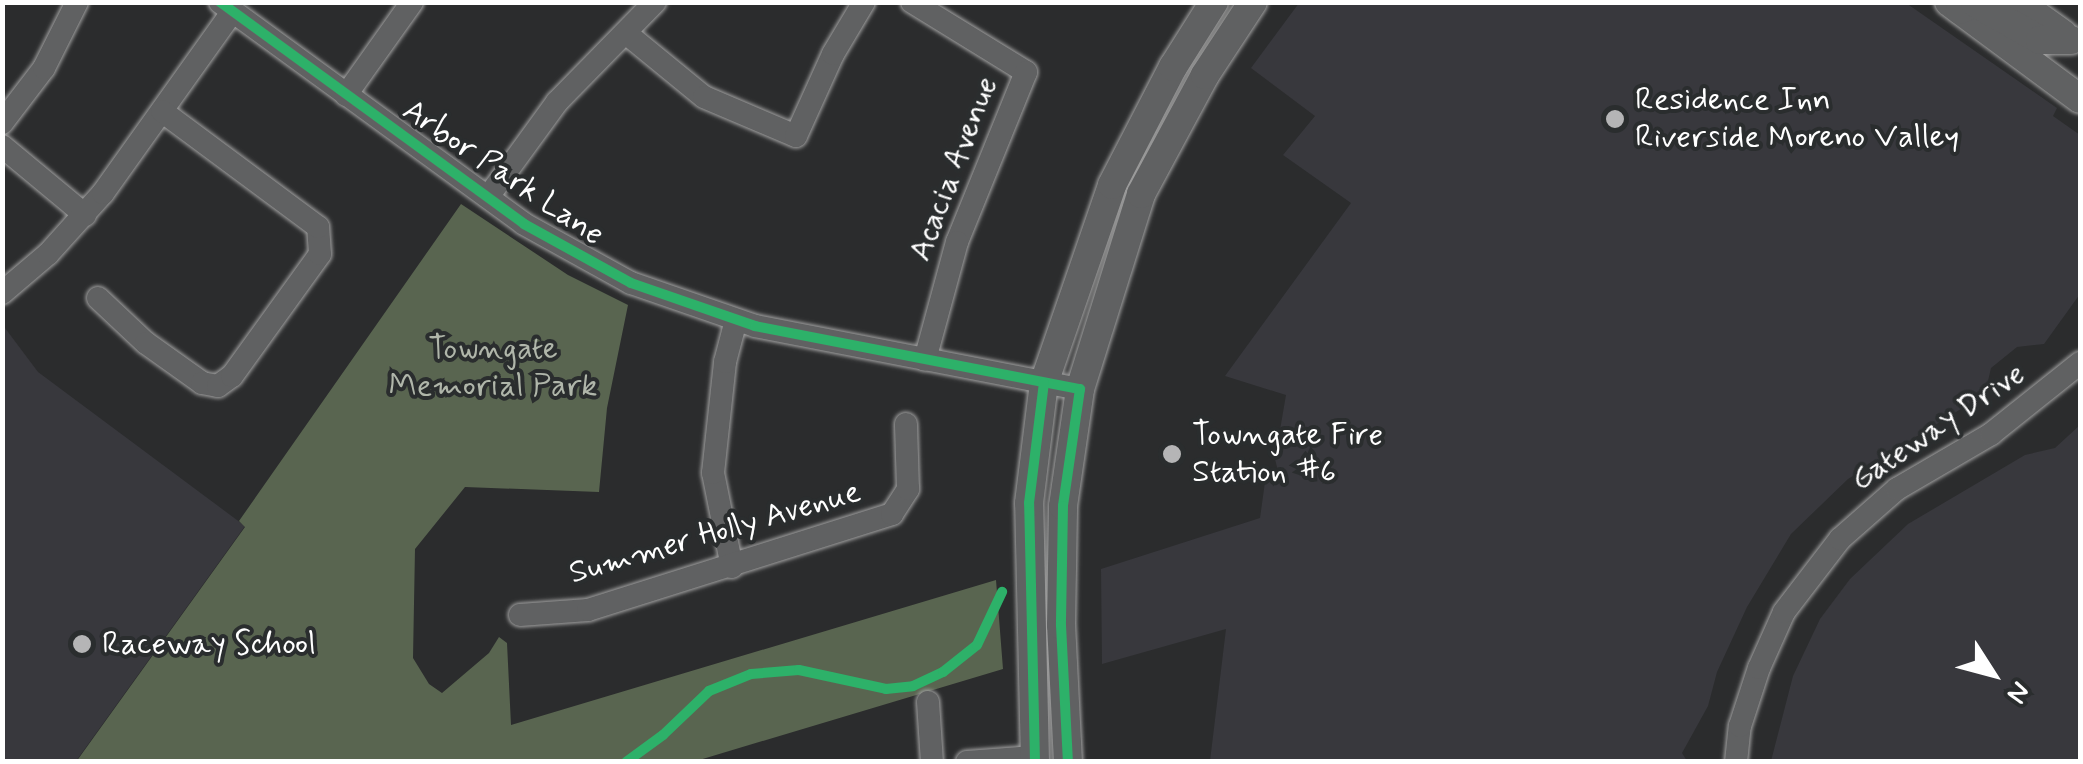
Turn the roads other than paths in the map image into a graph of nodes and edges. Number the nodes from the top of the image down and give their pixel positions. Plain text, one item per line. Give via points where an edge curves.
1 (77, 2) edge
2 (412, 2) edge
3 (655, 2) edge
4 (864, 2) edge
5 (912, 2) edge
6 (1214, 2) edge
7 (1235, 2) edge
8 (1253, 2) edge
9 (2018, 2) edge
10 (1955, 6) edge
11 (226, 7) edge
12 (626, 34) junction
13 (2076, 44) edge
14 (1204, 75) junction
15 (346, 94) junction
16 (2080, 99) edge
17 (162, 111) junction
18 (2, 122) edge
19 (2, 146) edge
20 (488, 198) junction
21 (85, 215) junction
22 (2, 293) edge
23 (98, 298) dead end
24 (736, 320) junction
25 (926, 360) junction
26 (2080, 363) edge
27 (1044, 383) junction
28 (1080, 389) junction
29 (906, 424) dead end
30 (732, 567) junction
31 (1030, 604) junction
32 (520, 614) dead end
33 (928, 702) dead end
34 (1037, 760) edge
35 (932, 762) edge
36 (967, 762) edge
37 (1067, 762) edge
38 (1736, 762) edge

1 - 18 street via 44,68
2 - 15 street
3 - 12 street
4 - 12 street via 796,136 704,96
5 - 25 street, Acacia Avenue via 1026,72 957,242
6 - 27 main road via 1112,186
7 - 14 main road via 1210,46
8 - 14 main road
9 - 13 main road
10 - 13 main road via 1975,4 2040,40
10 - 16 main road
11 - 15 street, Arbor Park Lane
11 - 17 street
12 - 20 street via 558,102
14 - 28 main road via 1142,194
15 - 20 street, Arbor Park Lane
17 - 21 street
17 - 23 street via 318,227 320,254 218,386 202,383 160,353
19 - 21 street
20 - 24 street, Arbor Park Lane via 590,263
21 - 22 street
24 - 25 street, Arbor Park Lane
24 - 30 street via 713,473
25 - 27 street, Arbor Park Lane
26 - 38 street, Gateway Drive via 1992,434 1897,489 1840,539 1784,612 1740,726
27 - 28 street, Arbor Park Lane
27 - 31 main road via 1029,503
28 - 37 main road via 1063,506
29 - 30 street, Summer Holly Avenue via 908,489 892,514
30 - 32 street, Summer Holly Avenue via 588,610
31 - 34 main road
31 - 37 main road via 1044,625 1054,741
33 - 35 street
34 - 36 street

